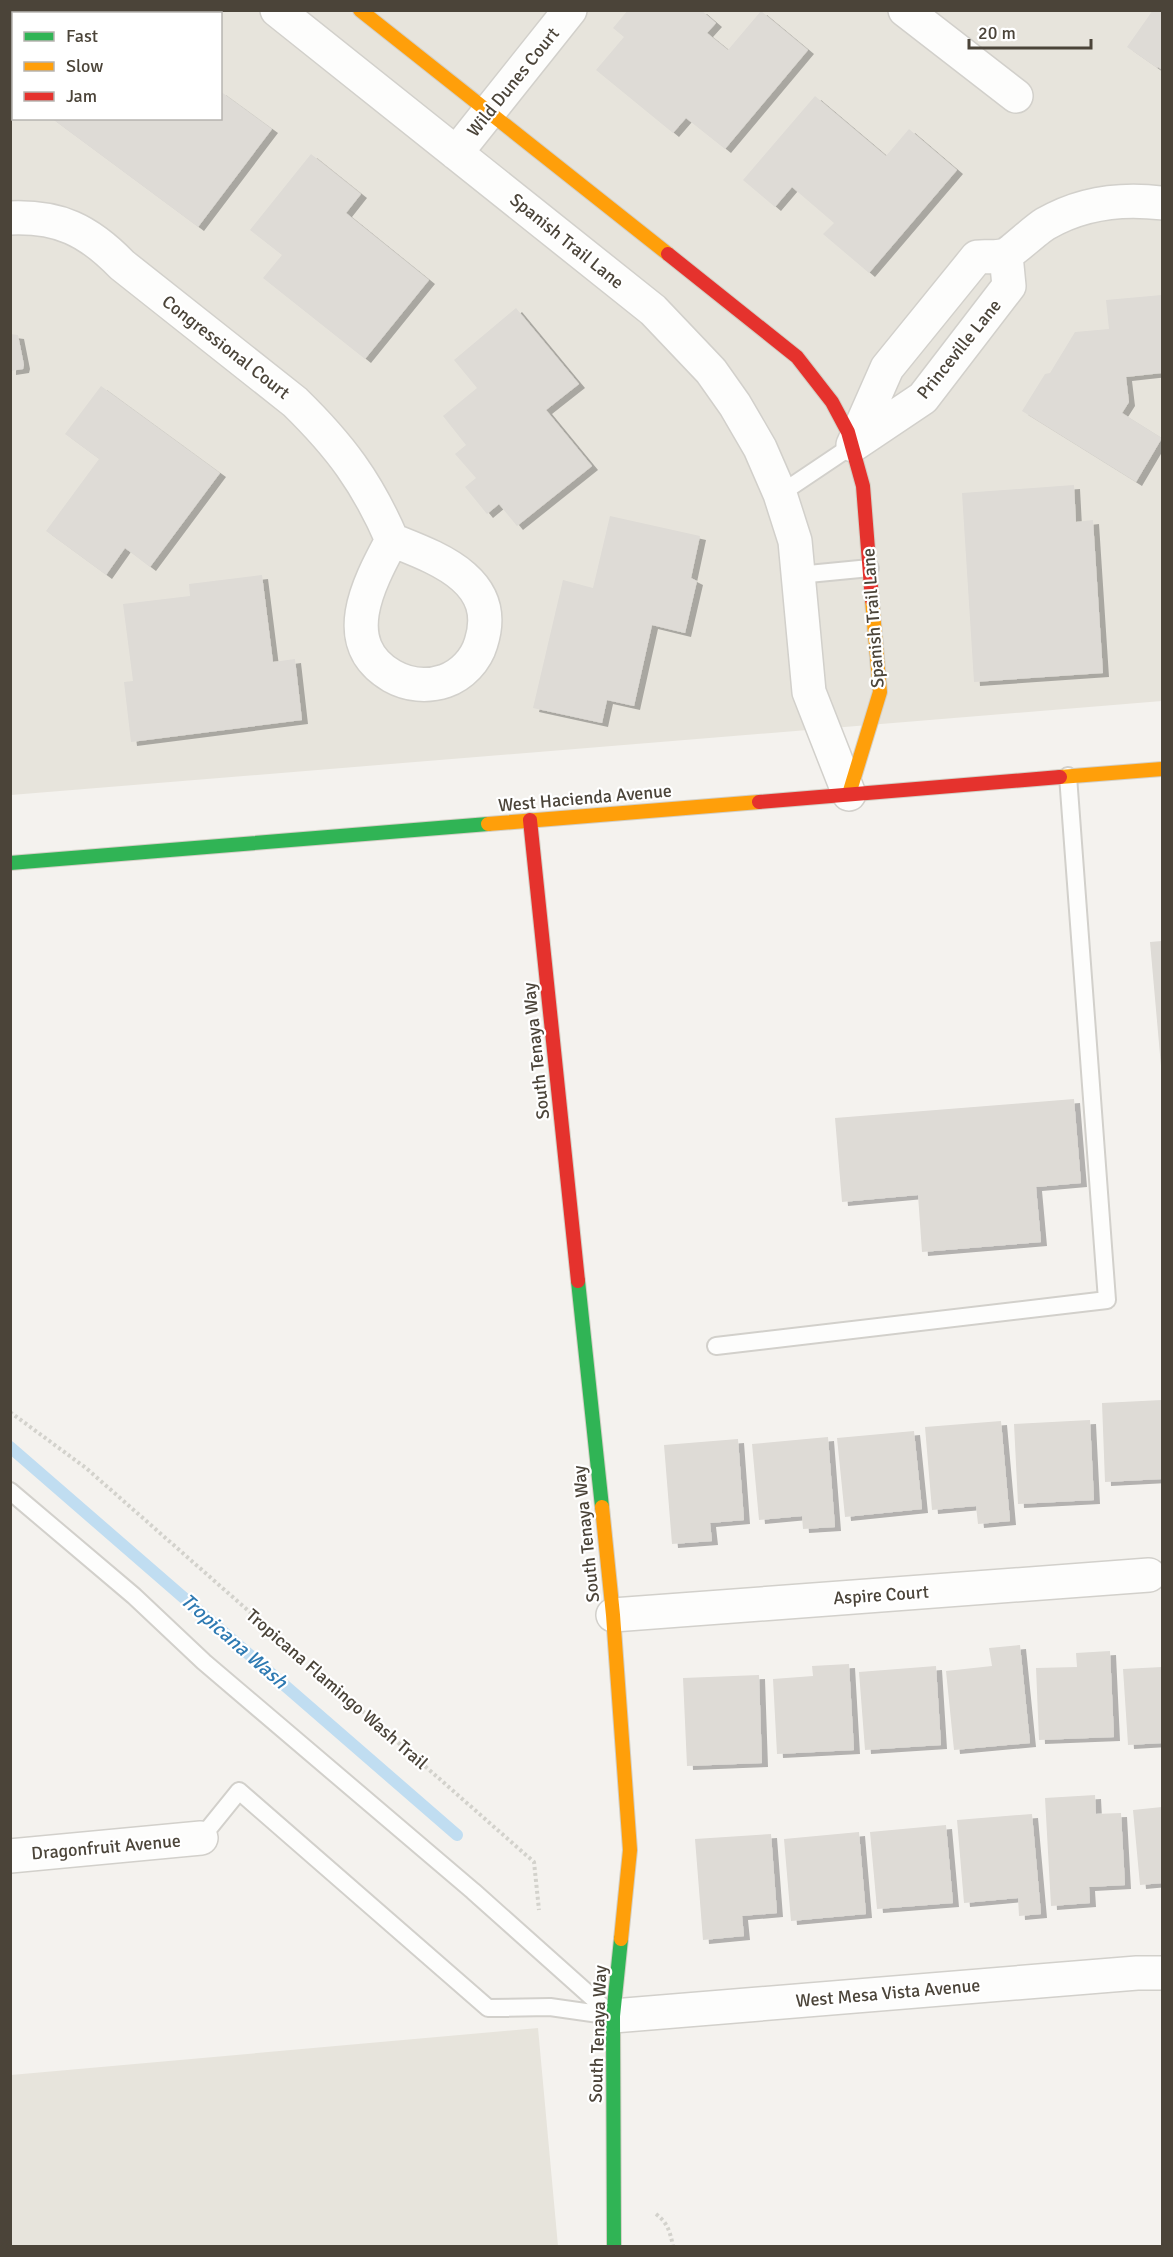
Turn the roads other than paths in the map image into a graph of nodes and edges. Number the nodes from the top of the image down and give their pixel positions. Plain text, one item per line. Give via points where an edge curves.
1 (277, 10) edge
2 (360, 10) edge
3 (570, 10) edge
4 (905, 10) edge
5 (1016, 96) dead end
6 (488, 112) junction
7 (456, 153) junction
8 (1162, 203) edge
9 (10, 218) edge
10 (1006, 255) junction
11 (854, 445) junction
12 (780, 494) junction
13 (392, 540) junction
14 (870, 568) junction
15 (798, 575) junction
16 (1162, 769) edge
17 (1068, 776) junction
18 (849, 794) junction
19 (530, 820) junction
20 (10, 863) edge
21 (716, 1346) dead end
22 (10, 1491) edge
23 (1149, 1575) dead end
24 (613, 1615) junction
25 (201, 1838) joint
26 (10, 1856) edge
27 (1162, 1973) edge
28 (613, 2016) junction
29 (614, 2247) edge

1 - 7 street, Spanish Trail Lane
2 - 6 street, Spanish Trail Lane
3 - 6 street, Wild Dunes Court
4 - 5 street
6 - 7 street, Wild Dunes Court
6 - 11 street, Spanish Trail Lane via 797,357 834,403
7 - 12 street, Spanish Trail Lane via 653,310 683,339 735,405
8 - 10 street via 1117,201 1075,211 1045,224
9 - 13 street, Congressional Court via 57,221 81,231 295,402 344,454 368,490
10 - 11 street via 977,257 924,322 887,369
10 - 11 street, Princeville Lane via 1009,286 923,398
11 - 12 lane
11 - 14 street, Spanish Trail Lane via 863,486
12 - 15 street, Spanish Trail Lane via 795,541
13 - 13 street via 360,612 361,634 369,655 383,671 402,682 424,685 445,681 464,670 478,653 485,632 484,610 477,591 462,574
14 - 15 lane
14 - 18 street, Spanish Trail Lane via 880,692
15 - 18 street, Spanish Trail Lane via 809,692
16 - 17 street, West Hacienda Avenue
17 - 18 street, West Hacienda Avenue
17 - 21 lane via 1107,1300
18 - 19 street, West Hacienda Avenue
19 - 20 street, West Hacienda Avenue
19 - 24 street, South Tenaya Way
22 - 28 lane
23 - 24 street, Aspire Court
24 - 28 street, South Tenaya Way via 630,1850
25 - 26 street, Dragonfruit Avenue
25 - 28 lane via 239,1791 488,2008 550,2007
27 - 28 street, West Mesa Vista Avenue
28 - 29 street, South Tenaya Way

